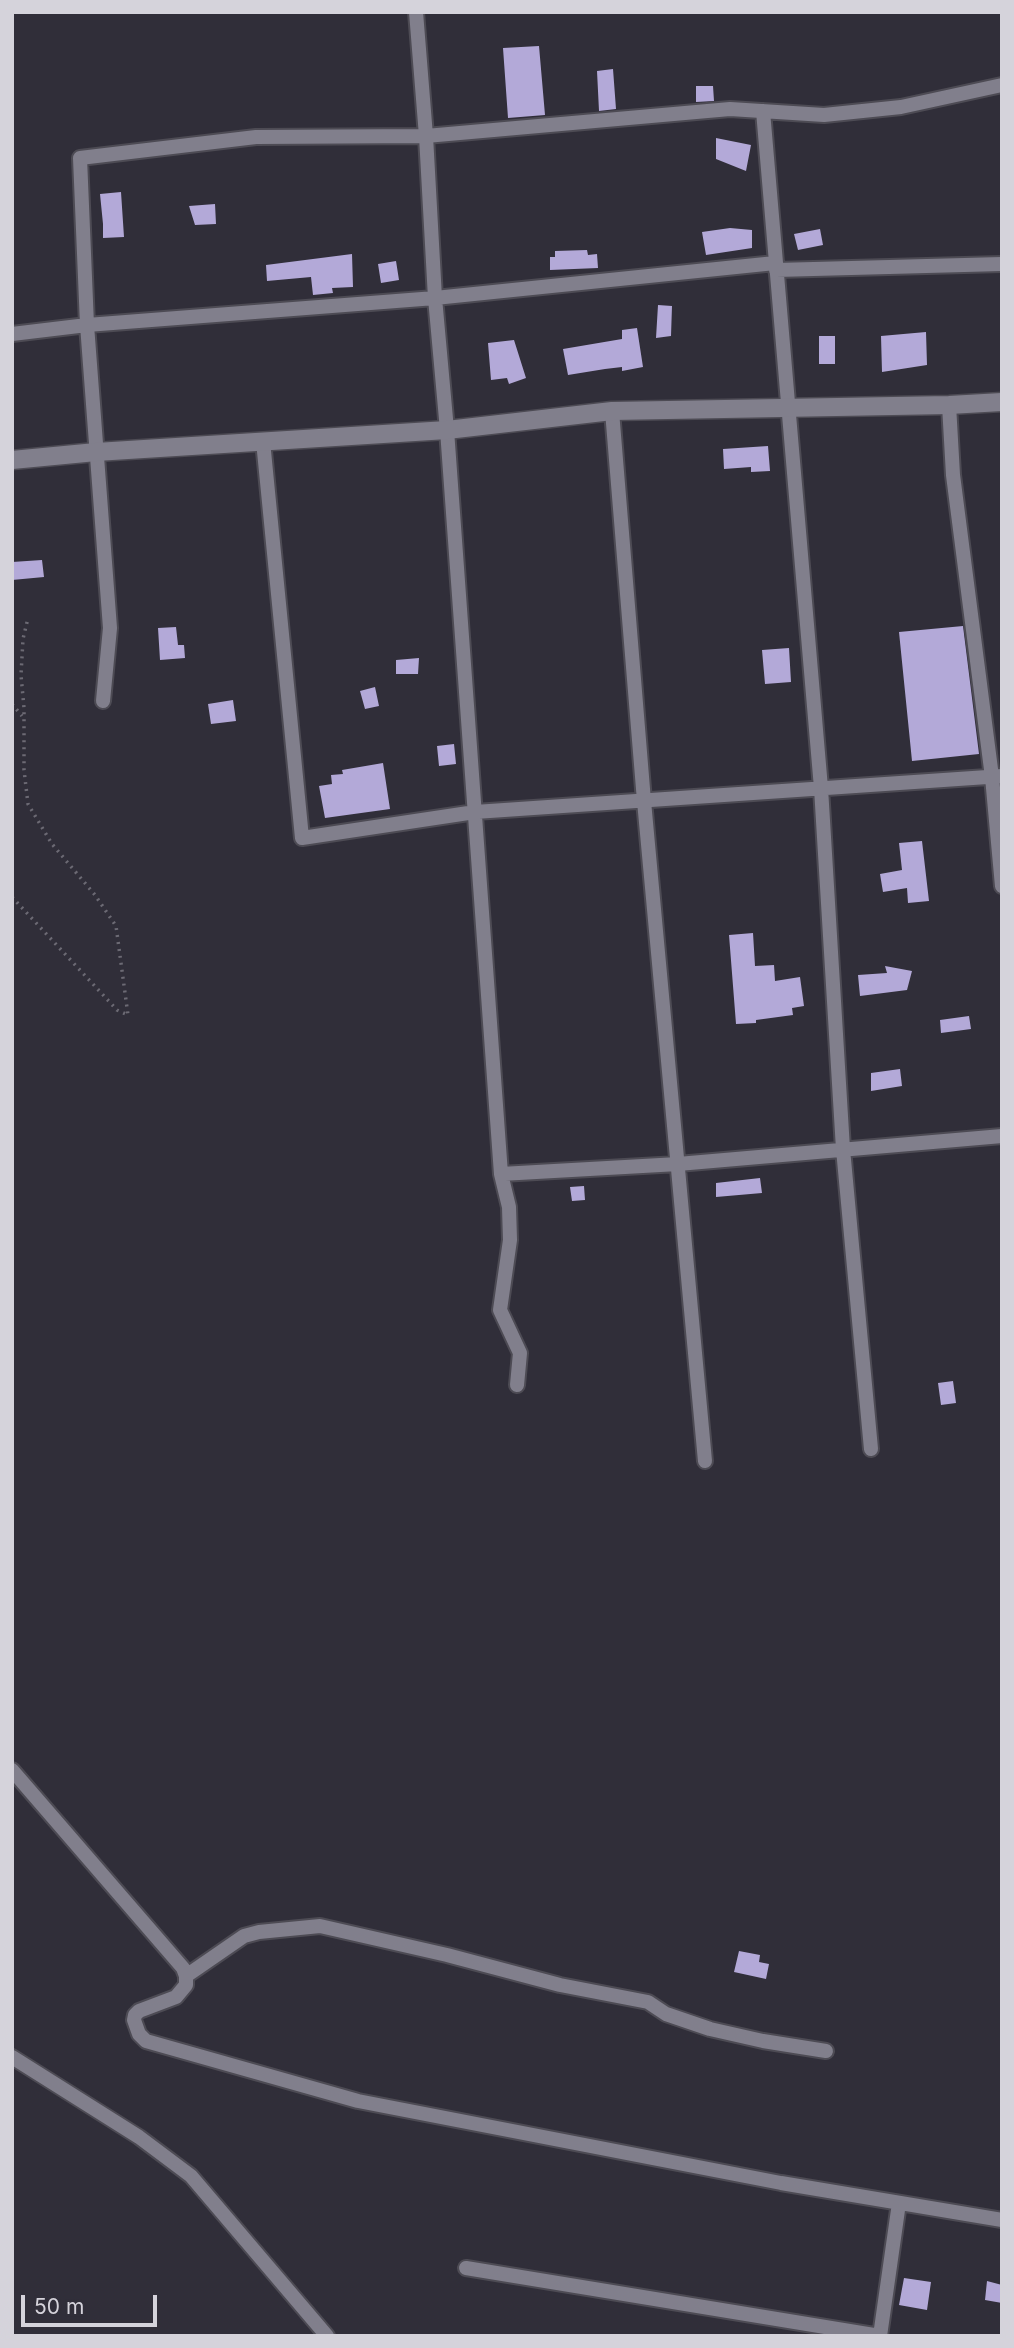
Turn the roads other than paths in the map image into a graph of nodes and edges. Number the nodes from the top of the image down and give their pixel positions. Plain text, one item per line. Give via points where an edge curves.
1 (416, 12) edge
2 (1002, 85) edge
3 (763, 111) junction
4 (426, 136) junction
5 (1002, 264) edge
6 (776, 267) junction
7 (435, 298) junction
8 (87, 325) junction
9 (12, 334) edge
10 (1002, 402) edge
11 (949, 405) junction
12 (789, 408) junction
13 (612, 411) junction
14 (447, 430) junction
15 (264, 441) junction
16 (96, 452) junction
17 (12, 460) edge
18 (103, 701) dead end
19 (997, 776) edge
20 (821, 788) junction
21 (644, 801) junction
22 (475, 812) junction
23 (1002, 886) edge
24 (1002, 1136) edge
25 (843, 1149) junction
26 (678, 1164) junction
27 (501, 1174) junction
28 (517, 1385) dead end
29 (871, 1449) dead end
30 (705, 1461) dead end
31 (12, 1770) edge
32 (186, 1976) junction
33 (826, 2051) dead end
34 (12, 2057) edge
35 (899, 2203) junction
36 (1002, 2220) edge
37 (466, 2268) dead end
38 (327, 2336) edge
39 (880, 2336) edge

1 - 4 street
2 - 3 street via 888,108 824,115
3 - 4 street via 730,109
3 - 6 street
4 - 7 street
4 - 8 street via 256,137 80,159
5 - 6 street
6 - 7 street
6 - 12 street
7 - 8 street
7 - 14 street
8 - 9 street
8 - 16 street
10 - 11 street
11 - 12 street
11 - 19 street via 953,475
12 - 13 street
12 - 20 street
13 - 14 street
13 - 21 street
14 - 15 street
14 - 22 street
15 - 16 street
15 - 22 street via 302,838
16 - 17 street
16 - 18 street via 110,628
19 - 20 street
19 - 23 street
20 - 21 street
20 - 25 street
21 - 22 street
21 - 26 street
22 - 27 street
24 - 25 street
25 - 26 street
25 - 29 street
26 - 27 street
26 - 30 street
27 - 28 street via 510,1240 500,1310 520,1353
31 - 32 street
32 - 33 street via 244,1936 320,1926 649,2002 666,2014 710,2029
32 - 35 street via 186,1985 177,1997 135,2015 139,2034 146,2041 358,2101
34 - 38 street via 185,2170
35 - 36 street
35 - 39 street
37 - 39 street

